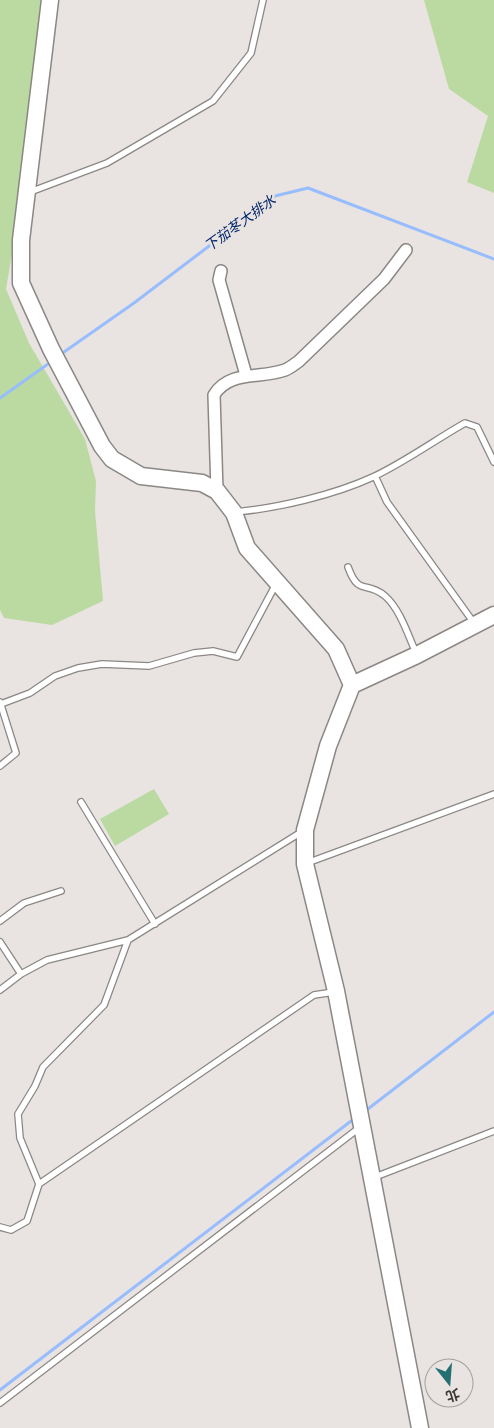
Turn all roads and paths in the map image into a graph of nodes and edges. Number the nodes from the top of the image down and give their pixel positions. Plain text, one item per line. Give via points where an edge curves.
1 (50, 0) edge
2 (262, 0) edge
3 (28, 193) junction
4 (406, 250) dead end
5 (221, 271) dead end
6 (246, 375) junction
7 (493, 459) edge
8 (375, 476) junction
9 (218, 490) junction
10 (234, 513) junction
11 (348, 567) dead end
12 (277, 582) junction
13 (494, 615) edge
14 (475, 624) junction
15 (417, 655) junction
16 (352, 685) junction
17 (0, 703) edge
18 (0, 766) edge
19 (494, 794) edge
20 (81, 802) dead end
21 (305, 830) junction
22 (306, 864) junction
23 (61, 891) dead end
24 (0, 921) edge
25 (155, 924) junction
26 (128, 940) junction
27 (0, 942) edge
28 (22, 974) junction
29 (0, 990) edge
30 (336, 991) junction
31 (363, 1125) junction
32 (494, 1131) edge
33 (373, 1177) junction
34 (39, 1184) junction
35 (0, 1227) edge
36 (0, 1403) edge
37 (420, 1428) edge

1 - 3 street
2 - 3 lane via 250,53 213,101 107,163
3 - 9 street via 21,240 21,283 50,349 102,446 112,459 141,476 202,483
4 - 6 street via 384,278 299,362 286,370
5 - 6 street via 219,280
6 - 9 street via 220,386 214,395
7 - 8 lane via 477,427 465,422
8 - 10 lane via 264,510
8 - 14 lane via 387,502
9 - 10 street
10 - 12 street via 247,548
11 - 15 lane via 353,581 386,597 402,621
12 - 16 street via 336,649
12 - 17 lane via 237,657 213,651 149,666 102,664 78,668 55,676 30,693
13 - 14 street
14 - 15 street
15 - 16 street
16 - 21 street via 328,746
17 - 18 lane via 16,753
19 - 22 lane
20 - 25 lane
21 - 22 street
21 - 25 lane
22 - 30 street
23 - 24 lane via 24,903
25 - 26 lane
26 - 28 lane via 47,960
26 - 34 lane via 104,1005 43,1067 18,1114 20,1138
27 - 28 lane
28 - 29 lane
30 - 31 street
30 - 34 lane via 314,996
31 - 33 street
31 - 36 lane
32 - 33 lane
33 - 37 street
34 - 35 lane via 27,1221 11,1230

